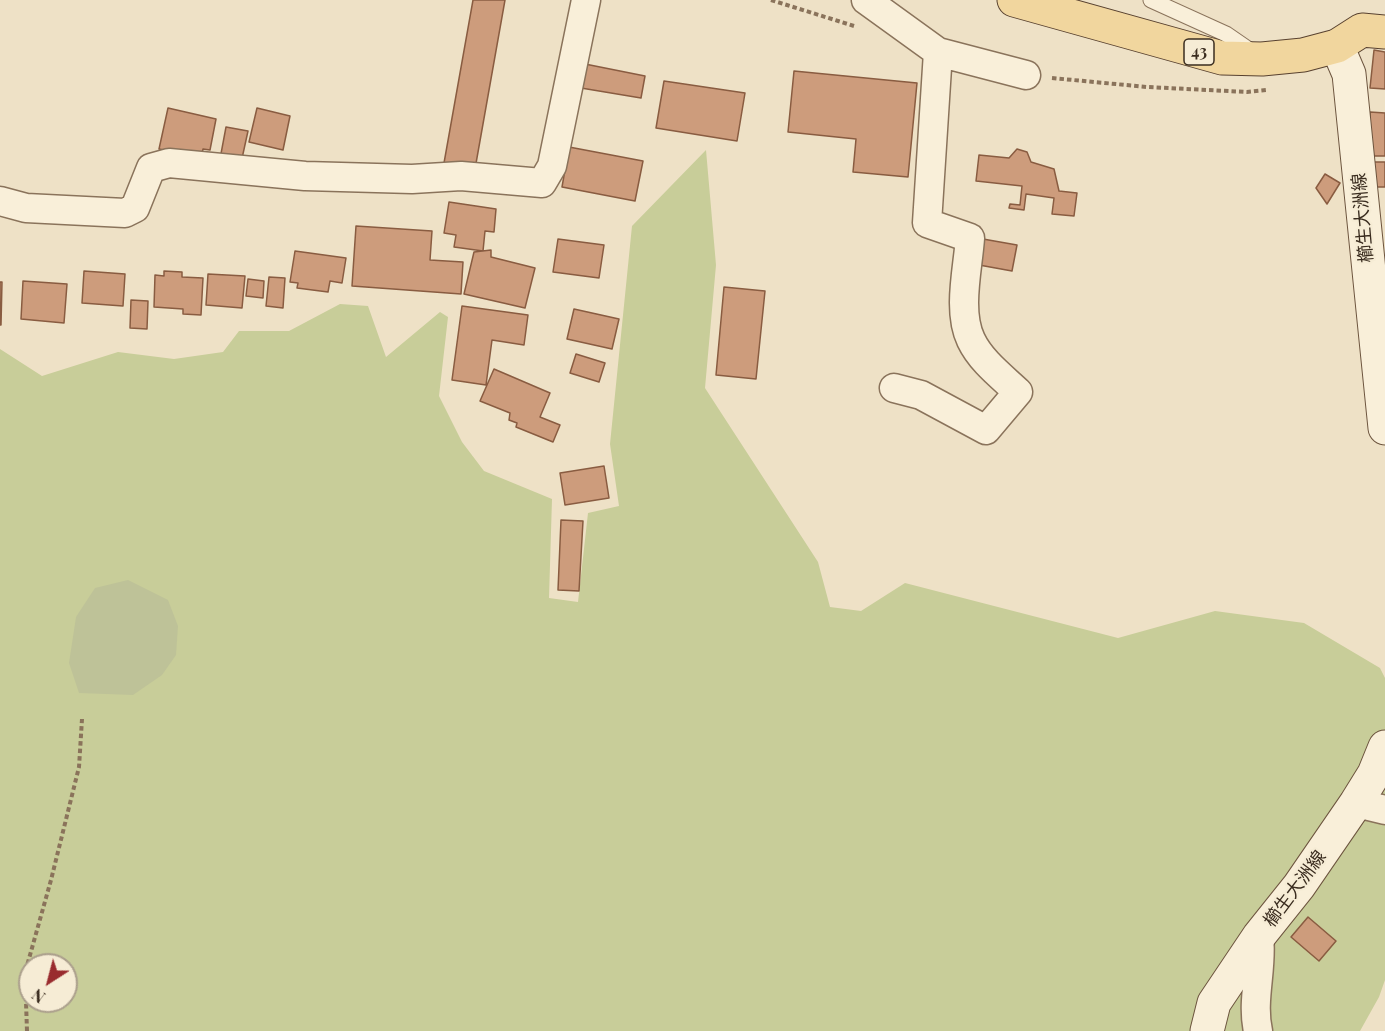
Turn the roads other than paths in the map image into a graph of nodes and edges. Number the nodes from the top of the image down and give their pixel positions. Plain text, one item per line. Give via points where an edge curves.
1 (586, 0) edge
2 (866, 0) edge
3 (1014, 0) edge
4 (1151, 0) edge
5 (1385, 32) edge
6 (1337, 46) junction
7 (938, 52) junction
8 (1266, 74) junction
9 (1026, 75) road end
10 (0, 201) edge
11 (894, 388) dead end
12 (1385, 428) edge
13 (1385, 747) edge
14 (1370, 806) edge
15 (1259, 936) junction
16 (1207, 1031) edge
17 (1258, 1031) edge

1 - 10 street via 552,166 542,183 461,176 305,176 169,164 151,168 135,208 125,213 26,208
2 - 7 street
3 - 8 main road, 43
4 - 8 lane via 1226,34
5 - 6 main road, 43 via 1362,30
6 - 8 main road, 43 via 1303,55
6 - 12 main road, 櫛生大洲線 via 1349,74
7 - 9 street
7 - 11 street via 927,223 970,238 965,309 970,339 984,360 1018,392 986,430 921,395
13 - 14 main road, 櫛生大洲線 via 1374,774
14 - 15 main road, 櫛生大洲線
15 - 16 main road, 櫛生大洲線 via 1214,1003
15 - 17 street via 1262,958 1255,1018

